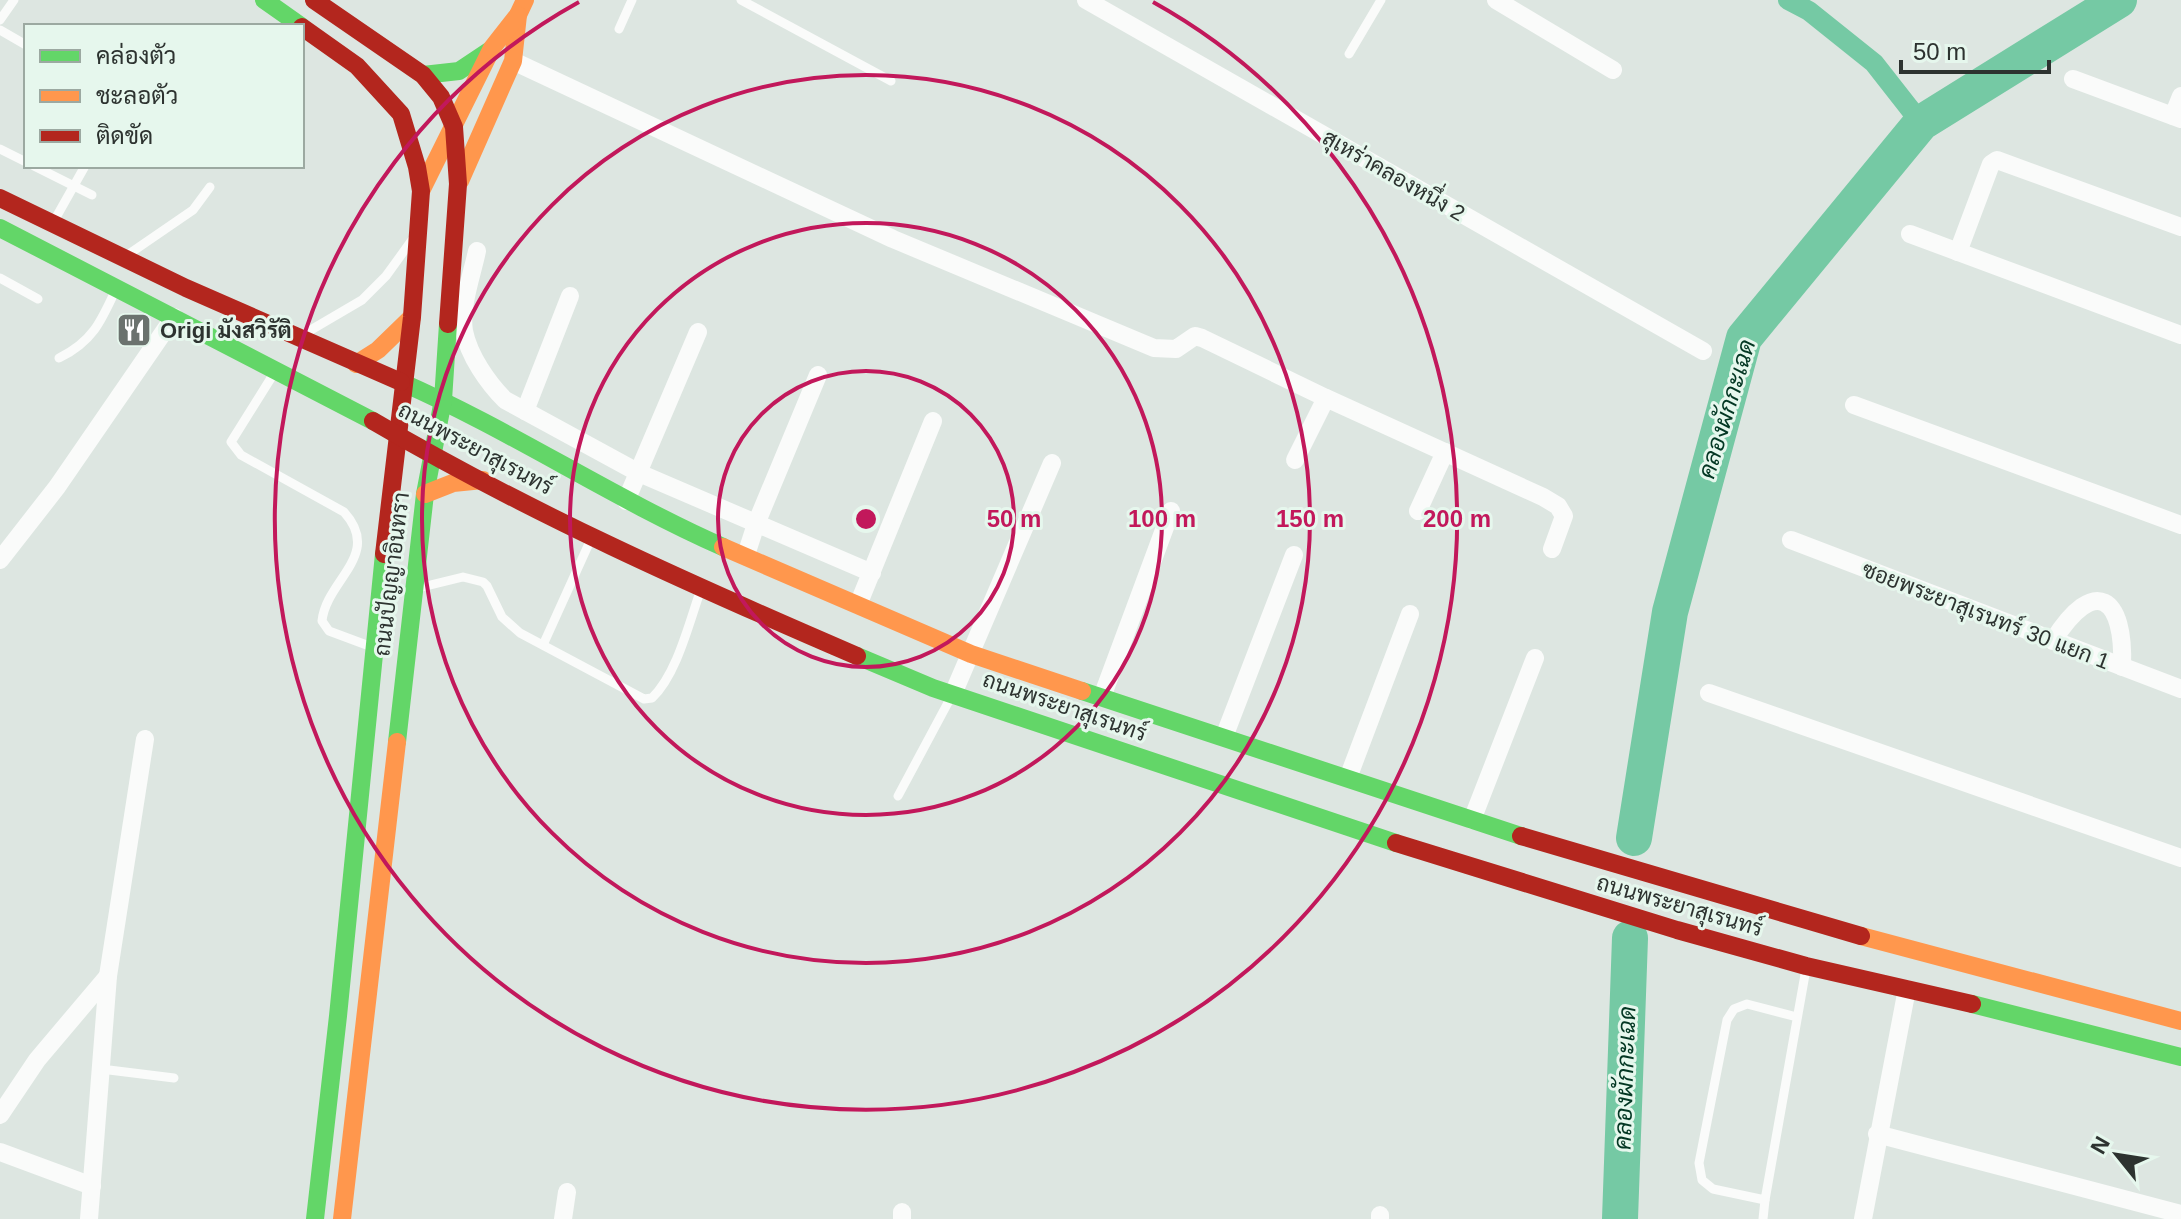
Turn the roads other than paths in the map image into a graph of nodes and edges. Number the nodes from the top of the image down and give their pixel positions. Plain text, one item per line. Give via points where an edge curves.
1 (14, 0) edge
2 (264, 0) edge
3 (314, 0) edge
4 (632, 0) edge
5 (741, 0) edge
6 (1086, 0) edge
7 (1381, 0) edge
8 (1496, 0) edge
9 (522, 7) edge
10 (0, 20) edge
11 (298, 24) edge
12 (304, 28) edge
13 (619, 29) dead end
14 (0, 30) edge
15 (24, 44) edge
16 (492, 48) junction
17 (1349, 54) dead end
18 (513, 61) junction
19 (1613, 70) dead end
20 (423, 75) junction
21 (2073, 79) dead end
22 (891, 81) dead end
23 (2181, 96) edge
24 (2177, 118) edge
25 (454, 127) junction
26 (0, 149) edge
27 (24, 161) edge
28 (38, 168) edge
29 (84, 168) edge
30 (74, 186) junction
31 (210, 187) dead end
32 (421, 191) junction
33 (458, 191) junction
34 (92, 195) dead end
35 (0, 198) edge
36 (53, 224) junction
37 (2181, 227) edge
38 (0, 228) edge
39 (418, 232) junction
40 (1910, 234) dead end
41 (477, 251) dead end
42 (1958, 252) junction
43 (123, 258) junction
44 (0, 278) edge
45 (116, 288) junction
46 (570, 296) dead end
47 (38, 299) dead end
48 (174, 317) junction
49 (412, 317) junction
50 (698, 332) dead end
51 (2181, 335) edge
52 (298, 338) junction
53 (1703, 351) dead end
54 (59, 358) dead end
55 (356, 364) junction
56 (276, 370) junction
57 (818, 375) dead end
58 (405, 384) junction
59 (1326, 398) junction
60 (443, 400) junction
61 (1854, 405) dead end
62 (351, 408) junction
63 (525, 411) junction
64 (933, 421) dead end
65 (397, 435) junction
66 (1445, 452) junction
67 (431, 453) junction
68 (1295, 460) dead end
69 (1052, 463) dead end
70 (639, 473) junction
71 (391, 478) junction
72 (483, 480) junction
73 (425, 494) junction
74 (626, 501) junction
75 (1171, 511) dead end
76 (1418, 511) dead end
77 (756, 524) junction
78 (2181, 525) edge
79 (592, 537) junction
80 (1791, 540) dead end
81 (1552, 549) dead end
82 (746, 555) junction
83 (1294, 555) dead end
84 (0, 560) edge
85 (872, 573) junction
86 (701, 589) junction
87 (413, 590) junction
88 (858, 605) junction
89 (1410, 614) dead end
90 (2053, 641) junction
91 (543, 645) junction
92 (375, 647) junction
93 (971, 654) junction
94 (1535, 658) dead end
95 (2122, 667) junction
96 (2181, 689) edge
97 (1709, 693) dead end
98 (953, 694) junction
99 (1102, 697) junction
100 (1224, 737) junction
101 (145, 739) dead end
102 (1348, 778) junction
103 (898, 796) dead end
104 (1472, 820) junction
105 (2181, 858) edge
106 (1806, 966) junction
107 (108, 976) junction
108 (1907, 989) junction
109 (1797, 1017) junction
110 (2181, 1021) edge
111 (2181, 1057) edge
112 (101, 1069) junction
113 (174, 1078) dead end
114 (0, 1115) edge
115 (1877, 1134) junction
116 (0, 1152) edge
117 (92, 1186) junction
118 (567, 1192) dead end
119 (1765, 1200) junction
120 (2181, 1214) edge
121 (89, 1219) edge
122 (315, 1219) edge
123 (342, 1219) edge
124 (563, 1219) edge
125 (1763, 1219) edge
126 (1863, 1219) edge

1 - 10 lane
2 - 11 street, ถนนปัญญาอินทรา
3 - 20 street, ถนนปัญญาอินทรา
4 - 13 lane
5 - 22 lane
6 - 53 street, สุเหร่าคลองหนึ่ง 2
7 - 17 lane
8 - 19 street
9 - 16 street
9 - 18 street
12 - 32 street, ถนนปัญญาอินทรา via 357,66 401,114
14 - 15 lane
16 - 20 street via 469,68 445,76
16 - 25 street
18 - 33 street
18 - 59 street via 893,239 1141,344 1167,350 1195,336 1202,338
20 - 25 street, ถนนปัญญาอินทรา via 441,97
21 - 24 street
23 - 24 street
25 - 32 street
25 - 33 street, ถนนปัญญาอินทรา
26 - 27 lane
28 - 30 lane
29 - 30 lane
30 - 34 lane
30 - 36 lane
31 - 43 lane via 193,210
32 - 33 street via 432,198
32 - 39 street, ถนนปัญญาอินทรา
33 - 60 street, ถนนปัญญาอินทรา
35 - 36 street, ถนนพระยาสุเรนทร์
36 - 43 street, ถนนพระยาสุเรนทร์
37 - 42 street via 1997,160
38 - 45 street, ถนนพระยาสุเรนทร์
39 - 49 street, ถนนปัญญาอินทรา
39 - 52 lane via 362,300
40 - 42 street
41 - 63 street via 464,332 492,387
42 - 51 street
43 - 52 street, ถนนพระยาสุเรนทร์
44 - 47 lane
45 - 48 street, ถนนพระยาสุเรนทร์
45 - 54 lane via 81,347
46 - 63 street
48 - 56 street, ถนนพระยาสุเรนทร์
48 - 84 street
49 - 55 street
49 - 58 street, ถนนปัญญาอินทรา
50 - 70 street
52 - 55 street, ถนนพระยาสุเรนทร์
55 - 58 street, ถนนพระยาสุเรนทร์
56 - 62 street, ถนนพระยาสุเรนทร์
56 - 92 lane via 231,442 241,455 350,518 358,537 356,556 322,615 323,625
57 - 77 street
58 - 60 street, ถนนพระยาสุเรนทร์
58 - 65 street, ถนนปัญญาอินทรา
59 - 66 street
59 - 68 street
60 - 67 street, ถนนปัญญาอินทรา
60 - 74 street, ถนนพระยาสุเรนทร์
61 - 78 street
62 - 65 street, ถนนพระยาสุเรนทร์
62 - 71 street via 380,449
63 - 70 street
64 - 85 street
65 - 67 street, ถนนพระยาสุเรนทร์
65 - 71 street, ถนนปัญญาอินทรา
66 - 76 street
66 - 81 street via 1558,506 1563,524
67 - 72 street, ถนนพระยาสุเรนทร์
67 - 73 street, ถนนปัญญาอินทรา
69 - 93 street
70 - 74 street
70 - 77 street
71 - 92 street, ถนนปัญญาอินทรา
72 - 73 street via 453,483
72 - 79 street, ถนนพระยาสุเรนทร์
73 - 87 street, ถนนปัญญาอินทรา
74 - 82 street, ถนนพระยาสุเรนทร์
75 - 99 street
77 - 82 street
77 - 85 street
79 - 86 street, ถนนพระยาสุเรนทร์
79 - 91 lane
80 - 90 street, ซอยพระยาสุเรนทร์ 30 แยก 1
82 - 88 street, ถนนพระยาสุเรนทร์
83 - 100 street
85 - 88 street
86 - 91 lane via 670,673 652,698 640,697
86 - 98 street, ถนนพระยาสุเรนทร์
87 - 91 lane via 463,577 483,582 502,617
87 - 123 street, ถนนปัญญาอินทรา
88 - 93 street, ถนนพระยาสุเรนทร์
89 - 102 street
90 - 95 street, ซอยพระยาสุเรนทร์ 30 แยก 1
90 - 95 street via 2072,614 2098,601 2116,613 2121,625
92 - 122 street, ถนนปัญญาอินทรา
93 - 98 street
93 - 99 street, ถนนพระยาสุเรนทร์
94 - 104 street
95 - 96 street, ซอยพระยาสุเรนทร์ 30 แยก 1
97 - 105 street
98 - 103 lane
98 - 106 street, ถนนพระยาสุเรนทร์ via 1452,862
99 - 100 street, ถนนพระยาสุเรนทร์
100 - 102 street, ถนนพระยาสุเรนทร์
101 - 107 street
102 - 104 street, ถนนพระยาสุเรนทร์
104 - 110 street, ถนนพระยาสุเรนทร์ via 1835,929
106 - 108 street, ถนนพระยาสุเรนทร์
106 - 109 lane
107 - 112 street
107 - 114 street via 37,1060
108 - 111 street, ถนนพระยาสุเรนทร์
108 - 115 street
109 - 119 lane
109 - 119 lane via 1747,1004 1734,1009 1727,1020 1699,1163 1702,1180 1713,1189
112 - 113 lane
112 - 117 street
115 - 120 street
115 - 126 street
116 - 117 street
117 - 121 street
118 - 124 street
119 - 125 lane

